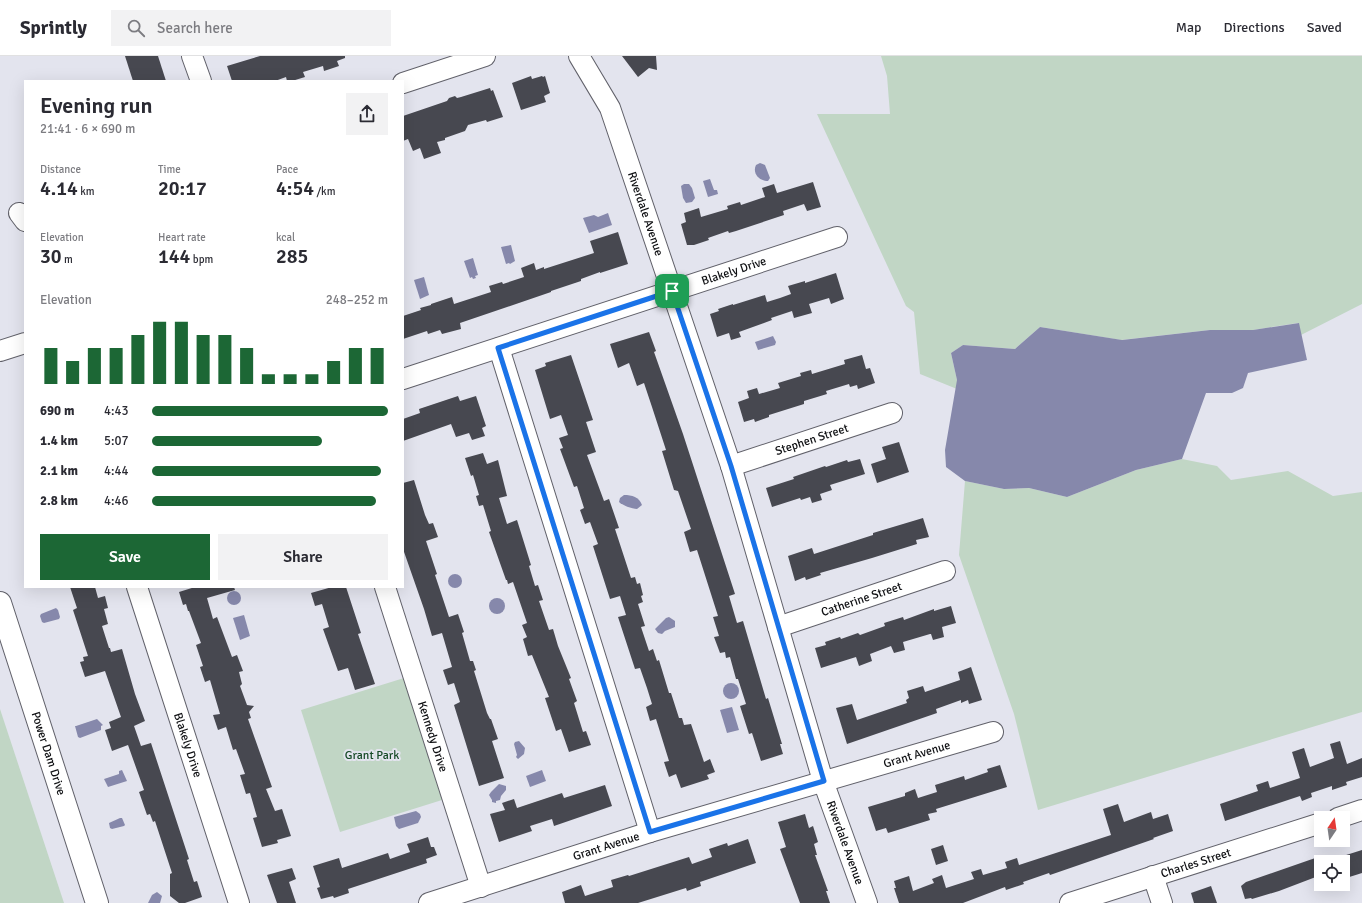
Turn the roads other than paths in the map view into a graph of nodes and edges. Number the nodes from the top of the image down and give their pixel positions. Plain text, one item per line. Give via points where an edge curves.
1 (192, 56) edge
2 (486, 56) edge
3 (578, 56) edge
4 (200, 80) edge
5 (404, 83) edge
6 (837, 237) dead end
7 (672, 291) junction
8 (24, 343) edge
9 (498, 348) junction
10 (0, 351) edge
11 (404, 379) edge
12 (892, 414) dead end
13 (731, 466) junction
14 (946, 571) dead end
15 (137, 588) edge
16 (385, 588) edge
17 (0, 604) edge
18 (778, 627) junction
19 (992, 732) dead end
20 (824, 781) junction
21 (1362, 810) edge
22 (1350, 814) edge
23 (1314, 825) edge
24 (650, 832) junction
25 (1153, 876) junction
26 (481, 887) junction
27 (98, 903) edge
28 (239, 903) edge
29 (429, 903) edge
30 (867, 903) edge
31 (1070, 903) edge
32 (1162, 903) edge

1 - 4 street
2 - 5 street
3 - 7 street, Riverdale Avenue via 610,108
6 - 7 street, Blakely Drive
7 - 9 street, Blakely Drive
7 - 13 street, Riverdale Avenue
8 - 10 street
9 - 11 street, Blakely Drive
9 - 24 street
12 - 13 street, Stephen Street
13 - 18 street, Riverdale Avenue
14 - 18 street, Catherine Street
15 - 28 street, Blakely Drive
16 - 26 street, Kennedy Drive
17 - 27 main road, Power Dam Drive
18 - 20 street, Riverdale Avenue
19 - 20 street, Grant Avenue
20 - 24 street, Grant Avenue
20 - 30 street, Riverdale Avenue
21 - 22 street
23 - 25 street, Charles Street
24 - 26 street, Grant Avenue
25 - 31 street, Charles Street
25 - 32 street
26 - 29 street, Grant Avenue

